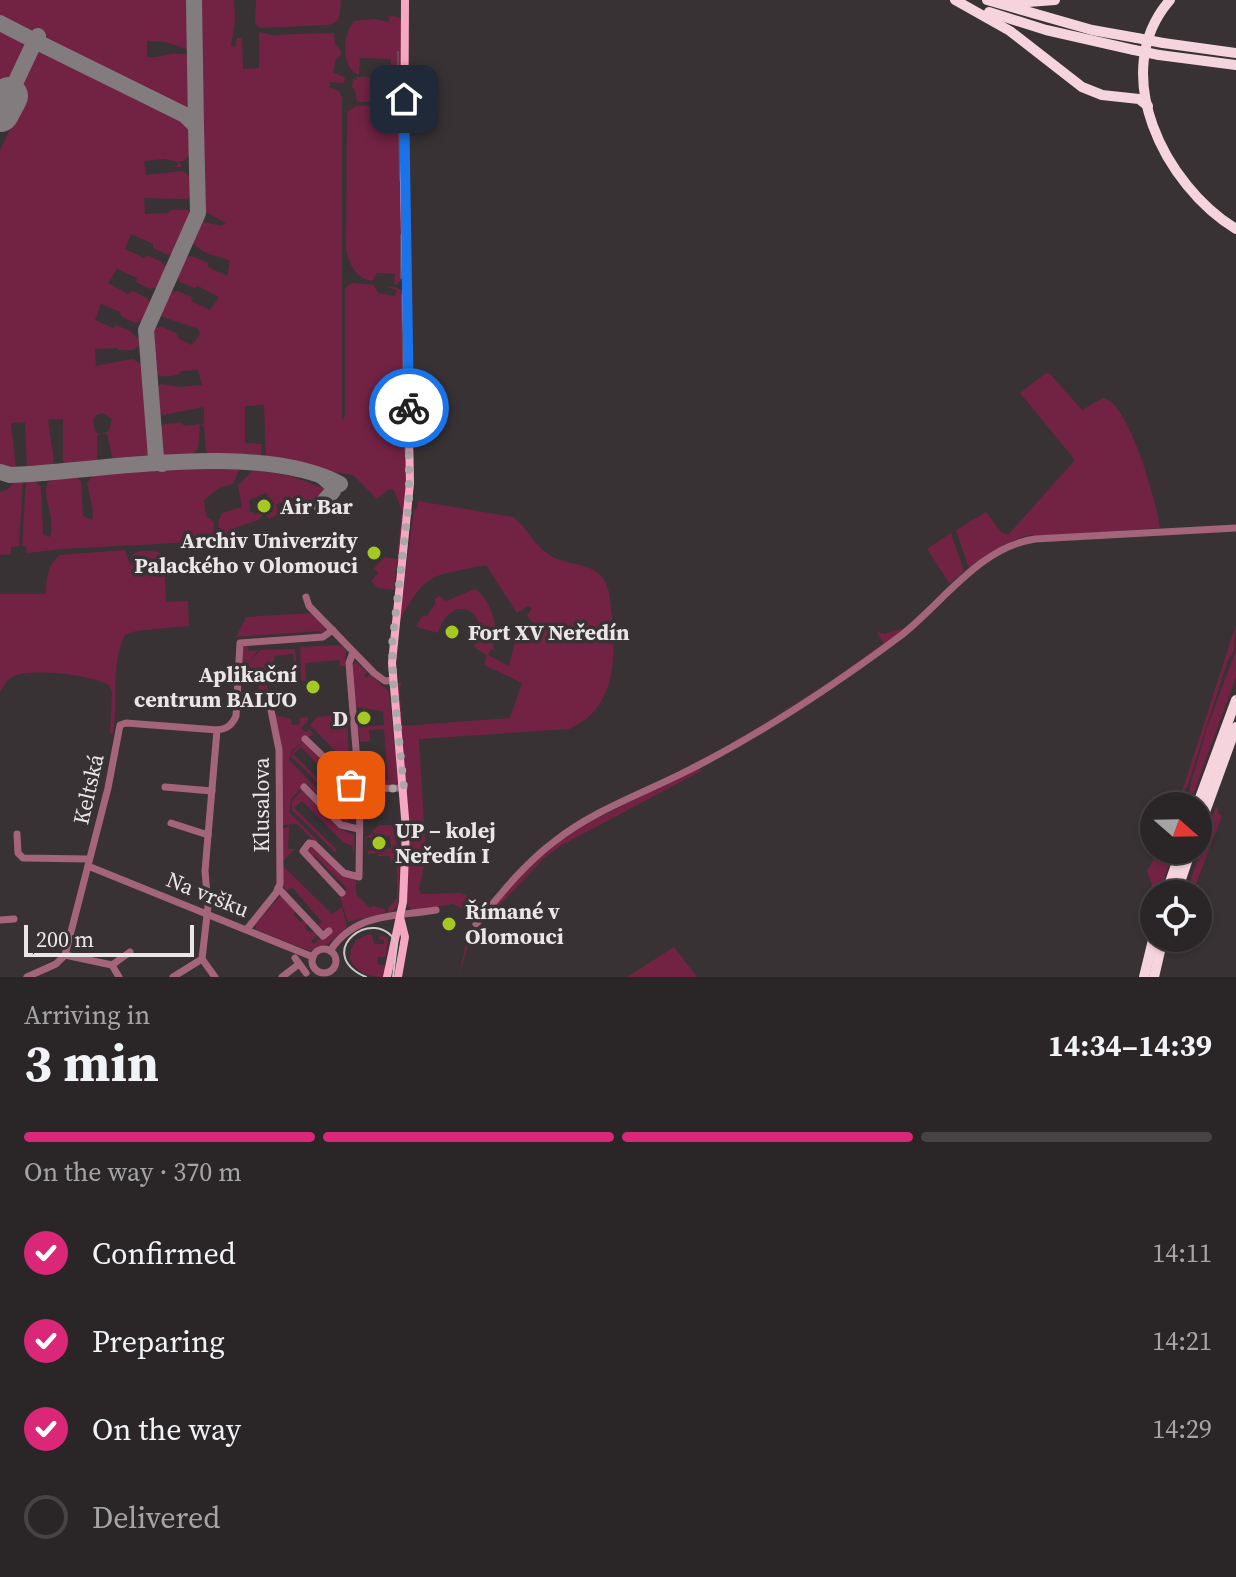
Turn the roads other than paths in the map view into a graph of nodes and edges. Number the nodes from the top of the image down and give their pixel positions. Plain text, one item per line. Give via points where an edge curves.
1 (405, 0) edge
2 (954, 0) edge
3 (987, 0) edge
4 (1005, 0) edge
5 (1055, 0) edge
6 (1170, 0) edge
7 (1135, 44) junction
8 (1236, 53) edge
9 (1236, 65) edge
10 (1148, 106) junction
11 (1236, 229) edge
12 (1236, 528) edge
13 (306, 597) dead end
14 (333, 630) junction
15 (353, 652) junction
16 (393, 680) junction
17 (238, 695) junction
18 (1236, 700) edge
19 (1236, 727) edge
20 (217, 730) junction
21 (305, 739) dead end
22 (165, 787) dead end
23 (304, 787) dead end
24 (404, 788) junction
25 (359, 790) junction
26 (212, 791) junction
27 (1202, 792) edge
28 (1212, 793) edge
29 (171, 823) dead end
30 (359, 829) junction
31 (17, 834) dead end
32 (208, 835) junction
33 (89, 862) junction
34 (278, 888) junction
35 (342, 893) dead end
36 (436, 910) dead end
37 (207, 914) junction
38 (399, 916) junction
39 (14, 919) dead end
40 (0, 920) edge
41 (476, 924) dead end
42 (247, 929) junction
43 (326, 933) dead end
44 (330, 951) junction
45 (130, 952) dead end
46 (1150, 952) edge
47 (1160, 952) edge
48 (65, 955) junction
49 (313, 957) junction
50 (202, 959) junction
51 (112, 965) junction
52 (306, 973) dead end
53 (321, 975) edge
54 (27, 977) edge
55 (119, 977) edge
56 (173, 977) edge
57 (215, 977) edge
58 (282, 977) edge
59 (387, 977) edge
60 (398, 977) edge
61 (1144, 977) edge
62 (1154, 977) edge

1 - 16 main road via 410,483
2 - 7 highway via 1046,30
2 - 10 highway via 1010,31 1082,87 1139,99
3 - 7 highway
4 - 5 highway
6 - 10 highway via 1145,48
7 - 8 highway, bridge
7 - 9 highway, bridge via 1159,55
10 - 11 highway via 1180,176
12 - 41 street via 1035,539 1010,547 962,578 901,635 786,713 563,835 523,870
13 - 14 street
14 - 15 street
14 - 17 street via 323,637 240,643
15 - 16 street via 382,679
15 - 25 street via 349,663
16 - 24 main road
17 - 20 street via 234,722
17 - 34 street, Klusalova via 271,706 279,750
18 - 27 highway
19 - 28 highway
20 - 26 street
20 - 33 street, Keltská via 120,725
21 - 25 street
22 - 26 street
23 - 30 street via 341,825
24 - 25 street
24 - 38 main road
25 - 30 street
26 - 32 street
29 - 32 street
30 - 35 street via 359,877 344,873 314,844 303,851
31 - 33 street via 21,858
32 - 37 street
33 - 37 street, Na vršku
33 - 48 street, Keltská
34 - 42 street
34 - 43 street
36 - 38 street
37 - 42 street, Na vršku
37 - 50 street
38 - 44 street via 360,923
38 - 59 main road
38 - 60 main road via 405,937
39 - 40 street
42 - 49 street, Na vršku
44 - 49 street via 319,950
44 - 53 street via 335,966
45 - 51 street
46 - 61 highway
47 - 62 highway
48 - 51 street
48 - 54 street
49 - 53 street
50 - 56 street
50 - 57 street
51 - 55 street
52 - 58 street via 297,961

